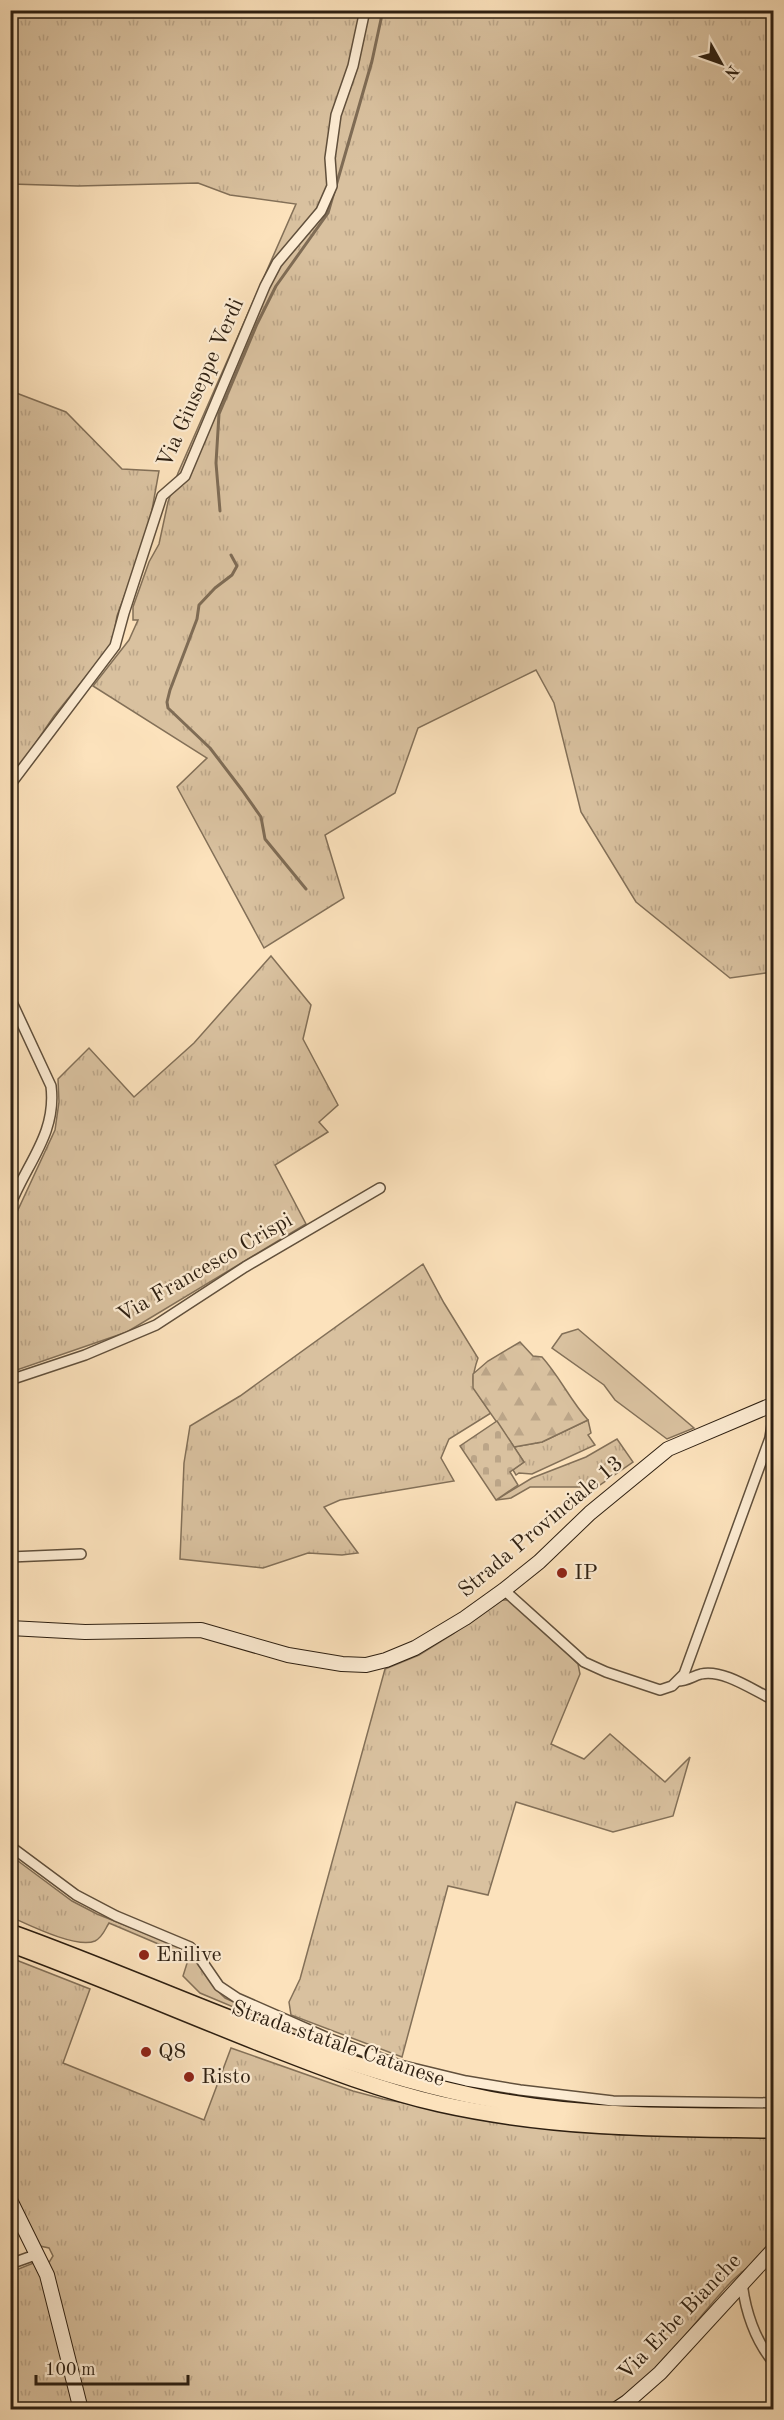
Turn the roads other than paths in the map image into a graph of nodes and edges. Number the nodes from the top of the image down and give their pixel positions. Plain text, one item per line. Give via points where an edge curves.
1 (365, 10) edge
2 (10, 785) edge
3 (10, 998) edge
4 (380, 1188) dead end
5 (11, 1202) edge
6 (10, 1380) edge
7 (774, 1404) edge
8 (774, 1412) edge
9 (81, 1554) dead end
10 (10, 1557) edge
11 (504, 1590) junction
12 (10, 1628) edge
13 (678, 1681) junction
14 (774, 1700) edge
15 (10, 1846) edge
16 (10, 1932) edge
17 (10, 1944) edge
18 (774, 2103) edge
19 (774, 2116) edge
20 (774, 2130) edge
21 (10, 2200) edge
22 (774, 2249) edge
23 (38, 2254) junction
24 (10, 2264) edge
25 (742, 2282) junction
26 (774, 2363) edge
27 (81, 2409) edge
28 (615, 2409) edge

1 - 2 street, Via Giuseppe Verdi via 336,116 330,158 332,186 321,211 277,263 185,476 162,496 116,646
3 - 5 street via 51,1086 53,1102 40,1148
4 - 6 street, Via Francesco Crispi via 156,1325 85,1355
7 - 11 main road, Strada Provinciale 13 via 668,1449
8 - 13 street via 770,1438 684,1674
9 - 10 street
11 - 12 main road, Strada Provinciale 13 via 415,1648 366,1665 288,1655 201,1630 77,1632
11 - 13 street via 584,1662 660,1690
13 - 14 street via 703,1674 724,1676
15 - 18 street via 76,1895 190,1947 228,1993 400,2065 509,2089 613,2101
16 - 19 main road, Strada statale Catanese via 306,2049 442,2089 578,2111
17 - 20 main road, Strada statale Catanese via 295,2057 438,2103 576,2125
21 - 23 main road
22 - 25 main road, Via Erbe Bianche
23 - 24 street
23 - 27 main road via 53,2294
25 - 26 street via 756,2337
25 - 28 main road, Via Erbe Bianche via 645,2388

